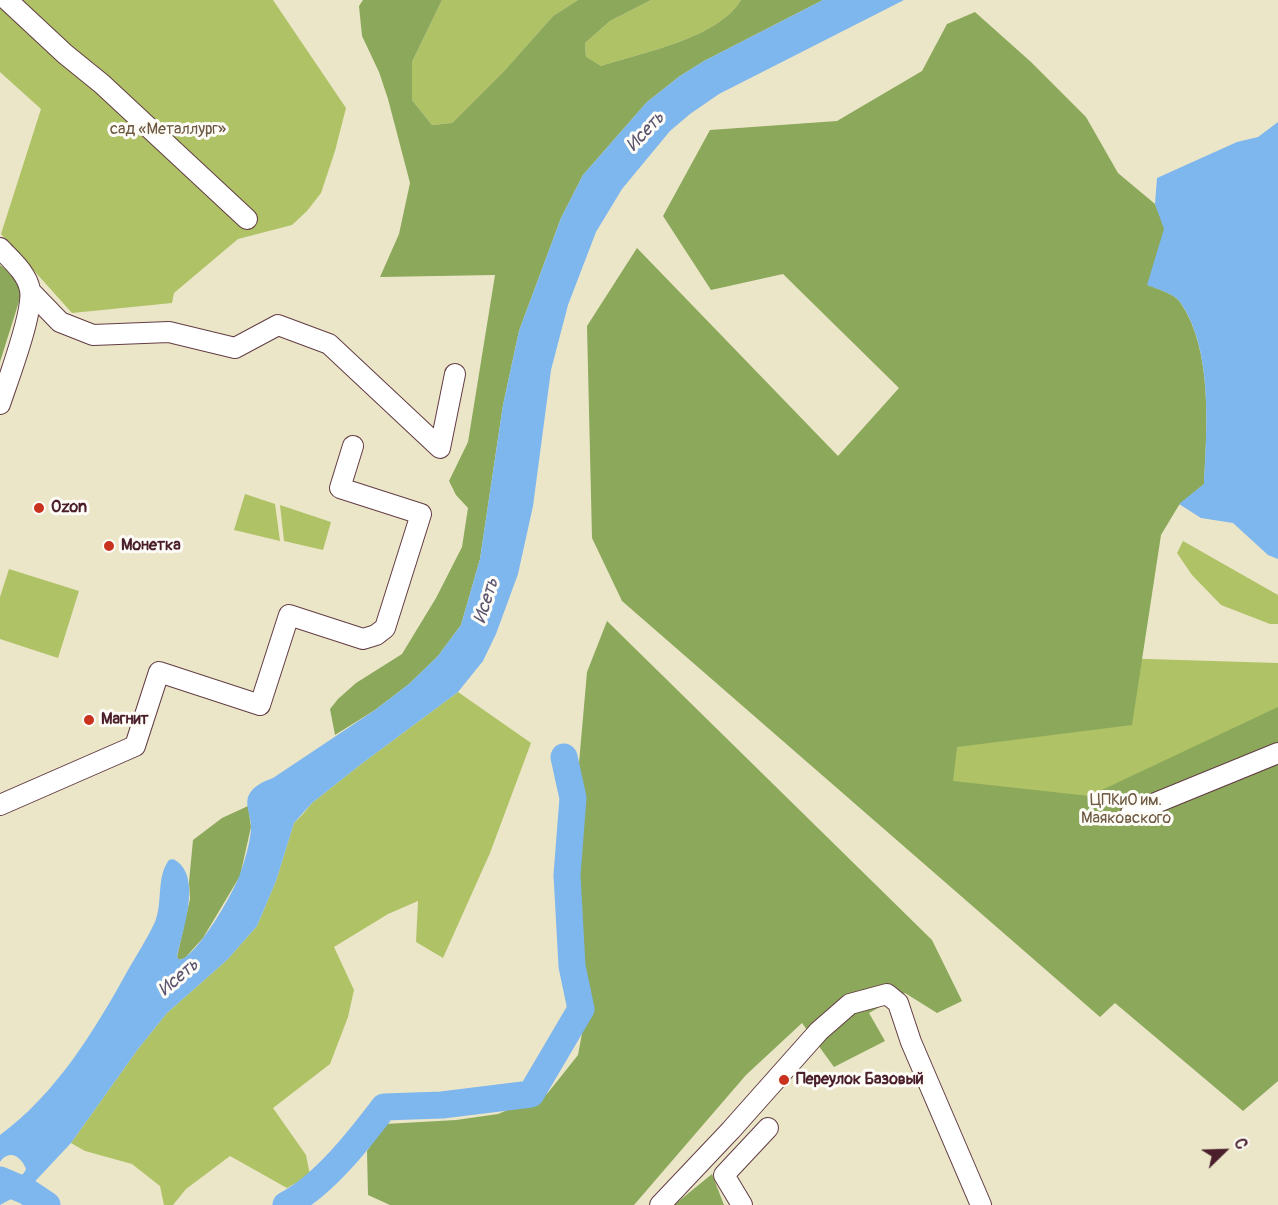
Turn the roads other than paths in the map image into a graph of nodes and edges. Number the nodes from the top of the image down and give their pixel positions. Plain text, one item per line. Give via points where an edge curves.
1 (7, 0) edge
2 (247, 219) dead end
3 (0, 248) edge
4 (30, 291) junction
5 (455, 374) dead end
6 (0, 404) edge
7 (353, 446) dead end
8 (1278, 753) edge
9 (0, 805) edge
10 (1131, 813) dead end
11 (768, 1128) dead end
12 (731, 1130) junction
13 (752, 1145) junction
14 (660, 1205) edge
15 (742, 1205) edge
16 (981, 1205) edge

1 - 2 street
3 - 4 street via 24,275
4 - 5 street via 60,322 93,335 169,332 236,348 279,325 328,344 440,448
4 - 6 street via 29,313
7 - 9 street via 340,488 421,514 385,628 363,639 289,615 260,705 159,672 135,746
8 - 10 street
11 - 13 street
12 - 13 street
12 - 14 street
12 - 16 street via 819,1031 850,1004 887,994 898,1003
13 - 15 street via 724,1175

